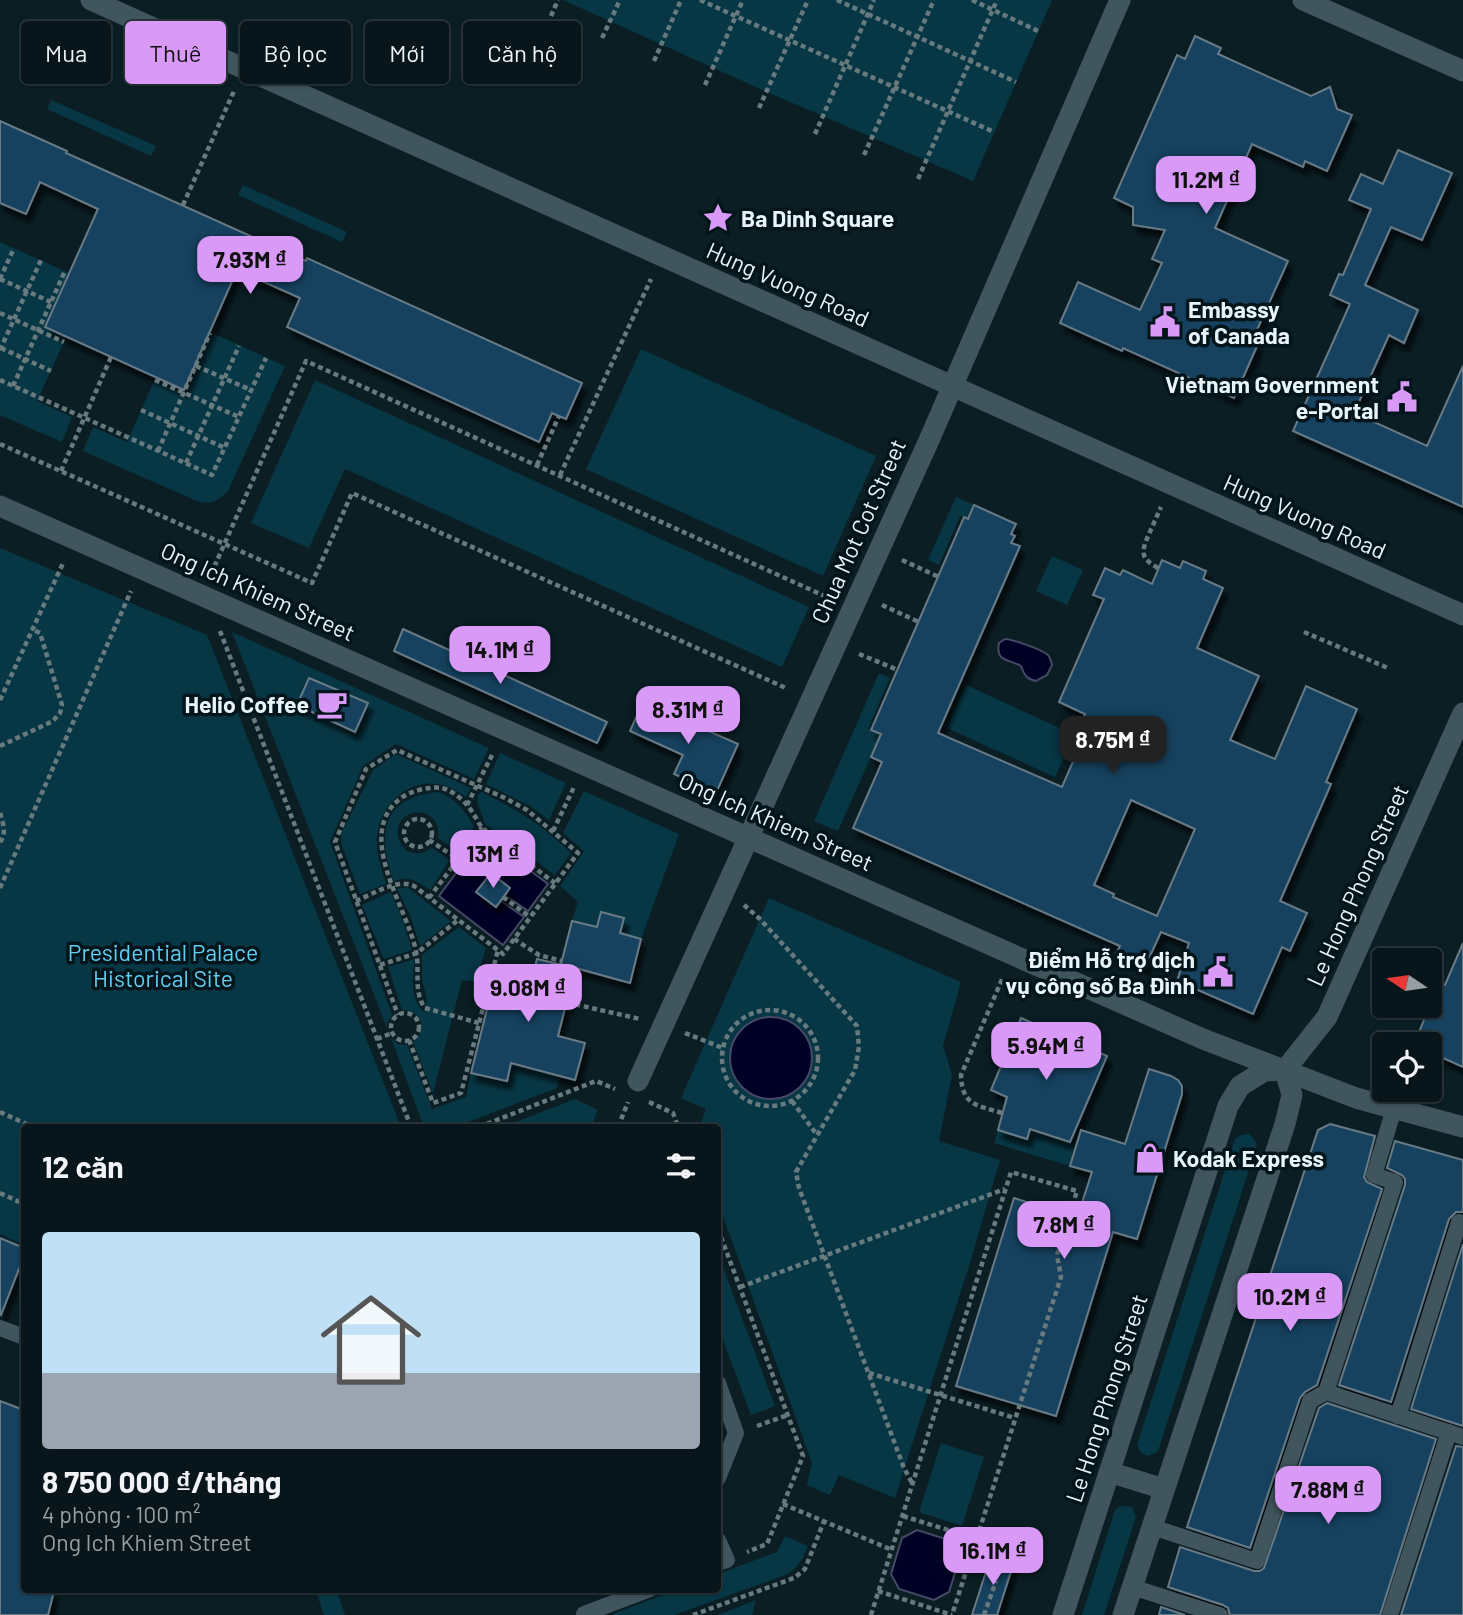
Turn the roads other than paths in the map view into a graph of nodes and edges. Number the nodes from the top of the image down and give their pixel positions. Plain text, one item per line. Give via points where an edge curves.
1 (91, 0) edge
2 (1120, 0) edge
3 (1303, 0) edge
4 (1463, 71) edge
5 (953, 386) junction
6 (0, 506) edge
7 (1463, 615) edge
8 (1463, 713) edge
9 (748, 838) junction
10 (1286, 1070) junction
11 (632, 1091) road end
12 (1394, 1109) junction
13 (1463, 1127) edge
14 (1459, 1222) dead end
15 (0, 1328) edge
16 (21, 1337) edge
17 (721, 1391) edge
18 (1326, 1392) junction
19 (1398, 1416) junction
20 (1456, 1434) edge
21 (721, 1470) edge
22 (1109, 1472) junction
23 (1164, 1489) junction
24 (1152, 1527) junction
25 (1132, 1587) junction
26 (639, 1593) edge
27 (584, 1614) edge
28 (1063, 1615) edge
29 (1123, 1615) edge
30 (1220, 1615) edge
31 (1390, 1615) edge

1 - 5 street, Hung Vuong Road
2 - 5 street, Chua Mot Cot Street
3 - 4 street
5 - 7 street, Hung Vuong Road
5 - 9 street, Chua Mot Cot Street
6 - 9 street, Ong Ich Khiem Street
8 - 10 street, Le Hong Phong Street via 1327,1017
9 - 10 street, Ong Ich Khiem Street via 1203,1039
9 - 11 street, Chua Mot Cot Street
10 - 12 street, Ong Ich Khiem Street
10 - 22 street, Le Hong Phong Street via 1264,1070 1240,1086 1228,1106
10 - 23 street via 1292,1095 1284,1124
12 - 13 street, Ong Ich Khiem Street
12 - 18 lane via 1374,1175 1395,1182
14 - 19 lane
15 - 16 lane
17 - 21 lane via 736,1433
18 - 19 lane
18 - 24 lane via 1310,1401 1257,1561
19 - 20 lane
20 - 31 lane
22 - 23 street
22 - 28 street, Le Hong Phong Street
23 - 24 street
24 - 25 street
25 - 29 street
25 - 30 lane
26 - 27 lane

